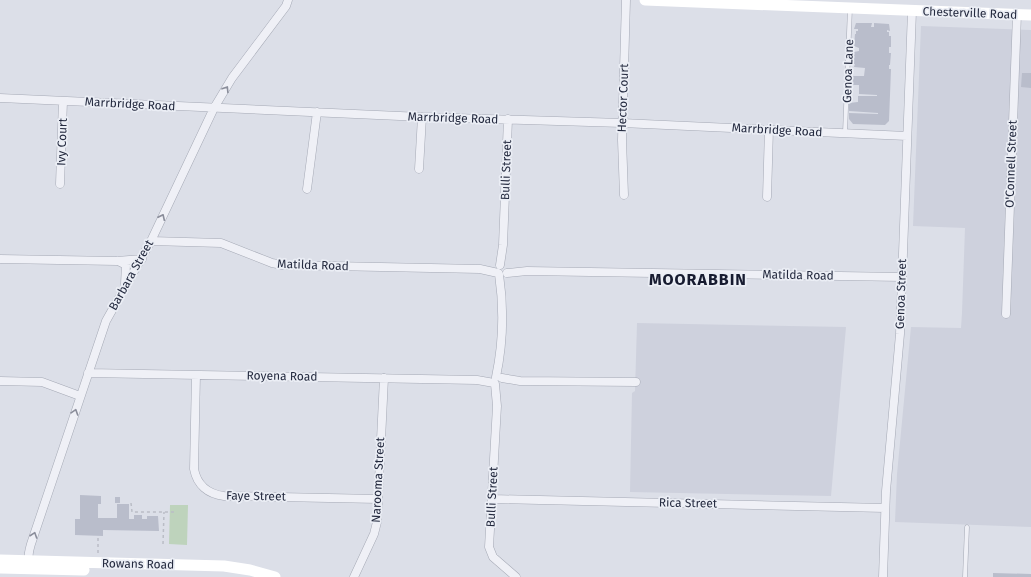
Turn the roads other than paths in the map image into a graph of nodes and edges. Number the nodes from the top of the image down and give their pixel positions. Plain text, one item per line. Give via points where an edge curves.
1 (288, 0) edge
2 (626, 0) edge
3 (645, 0) edge
4 (727, 2) edge
5 (850, 8) junction
6 (912, 11) junction
7 (1017, 14) junction
8 (1031, 15) edge
9 (0, 98) edge
10 (63, 101) junction
11 (214, 108) junction
12 (317, 112) junction
13 (422, 117) junction
14 (508, 119) junction
15 (622, 123) junction
16 (769, 130) junction
17 (845, 134) junction
18 (907, 136) junction
19 (419, 169) dead end
20 (60, 184) dead end
21 (307, 189) dead end
22 (624, 195) dead end
23 (767, 197) dead end
24 (151, 241) junction
25 (0, 259) edge
26 (142, 259) junction
27 (117, 261) junction
28 (503, 270) junction
29 (902, 277) junction
30 (125, 287) junction
31 (1006, 314) dead end
32 (88, 373) junction
33 (196, 375) junction
34 (384, 378) junction
35 (0, 381) edge
36 (498, 381) junction
37 (636, 382) dead end
38 (80, 396) junction
39 (378, 499) junction
40 (492, 499) junction
41 (885, 508) junction
42 (967, 527) dead end
43 (0, 560) edge
44 (29, 561) junction
45 (134, 567) junction
46 (0, 568) edge
47 (38, 569) junction
48 (250, 577) edge
49 (275, 577) edge
50 (354, 577) edge
51 (516, 577) edge
52 (883, 577) edge
53 (965, 577) edge

11 -> 1 street, Barbara Street
2 - 15 street, Hector Court
3 - 4 street, Chesterville Road
4 - 5 street, Chesterville Road
5 - 6 street, Chesterville Road
5 - 17 lane, Genoa Lane
6 - 7 street, Chesterville Road
6 - 18 street, Genoa Street
7 - 8 street, Chesterville Road
7 - 31 street, O'Connell Street
9 - 10 street, Marrbridge Road
10 - 11 street, Marrbridge Road
10 - 20 street, Ivy Court
11 - 12 street, Marrbridge Road
24 -> 11 street, Barbara Street
12 - 13 street, Marrbridge Road
12 - 21 street
13 - 14 street, Marrbridge Road
13 - 19 street
14 - 15 street, Marrbridge Road
14 - 28 street, Bulli Street
15 - 16 street, Marrbridge Road
15 - 22 street, Hector Court
16 - 17 street, Marrbridge Road
16 - 23 street
17 - 18 street, Marrbridge Road
18 - 29 street, Genoa Street
24 - 26 street, Barbara Street
24 - 28 street, Matilda Road via 221,243 272,264 282,265
25 - 27 street
26 - 27 street
26 - 30 street, Barbara Street
27 - 30 street via 126,265
28 - 29 street, Matilda Road
28 - 36 street, Bulli Street
29 - 41 street, Genoa Street via 900,334
30 - 32 street, Barbara Street via 106,321
32 - 33 street, Royena Road
32 - 38 street, Barbara Street
33 - 34 street, Royena Road
33 - 39 street, Faye Street via 194,469 199,483 208,491 224,496
34 - 36 street, Royena Road
34 - 39 street, Narooma Street
35 - 38 street via 42,382
36 - 37 street, Royena Road
36 - 40 street, Bulli Street
44 -> 38 street, Barbara Street via 31,544
39 - 50 street, Narooma Street via 376,528
40 - 41 street, Rica Street
40 - 51 street, Bulli Street via 490,553
41 - 52 street, Genoa Street
42 - 53 lane
43 - 44 street, Rowans Road
44 - 45 street, Rowans Road
44 - 47 street
45 - 47 street, Rowans Road
45 - 48 street, Rowans Road
45 - 49 street, Rowans Road via 232,566
46 - 47 street, Rowans Road

